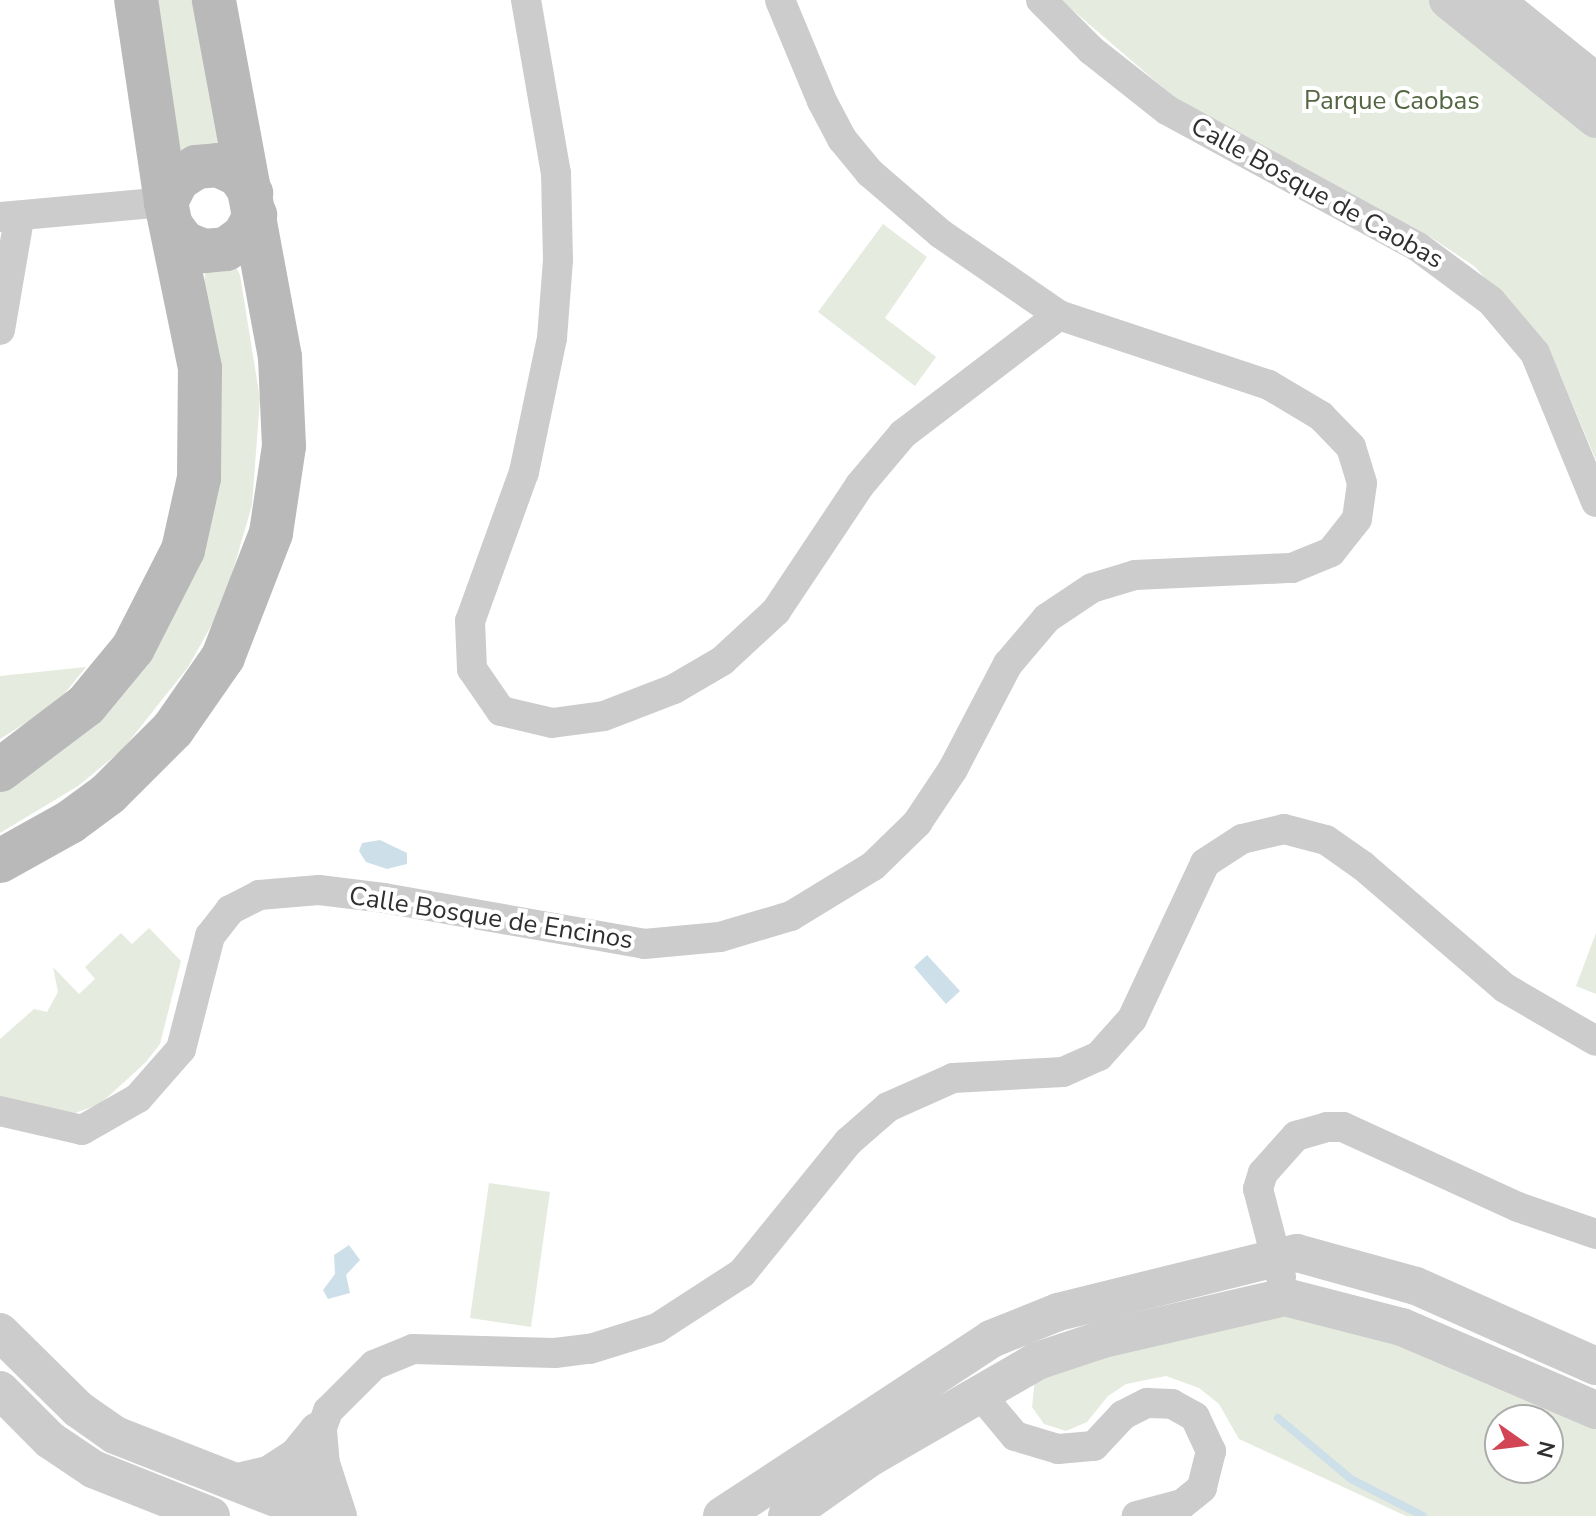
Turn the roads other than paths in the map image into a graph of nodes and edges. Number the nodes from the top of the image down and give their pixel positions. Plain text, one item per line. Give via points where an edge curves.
1 (136, 0) edge
2 (214, 0) edge
3 (526, 0) edge
4 (780, 0) edge
5 (1041, 0) edge
6 (1448, 0) edge
7 (1494, 0) edge
8 (1596, 82) edge
9 (1596, 119) edge
10 (253, 204) junction
11 (169, 214) junction
12 (10, 218) edge
13 (1059, 315) junction
14 (0, 330) edge
15 (1596, 502) edge
16 (0, 770) edge
17 (0, 861) edge
18 (1596, 1041) edge
19 (0, 1111) edge
20 (1596, 1234) edge
21 (1276, 1257) junction
22 (1285, 1297) junction
23 (0, 1332) edge
24 (1596, 1366) edge
25 (0, 1390) edge
26 (979, 1393) junction
27 (1596, 1410) edge
28 (318, 1431) junction
29 (238, 1482) junction
30 (782, 1505) edge
31 (301, 1512) edge
32 (211, 1516) edge
33 (338, 1516) edge
34 (722, 1516) edge
35 (1137, 1516) edge

1 - 11 main road
2 - 10 main road
3 - 13 street via 556,173 558,260 552,338 524,472 470,621 472,669 501,711 552,723 604,716 674,689 722,661 776,611 860,485 903,434
4 - 13 street, Calle Bosque de Encinos via 822,101 842,139 870,173 941,234
5 - 15 street, Calle Bosque de Caobas via 1091,50 1167,110 1418,247 1491,301 1535,353
6 - 9 street
7 - 8 street
10 - 11 main road via 244,236 226,249 204,251 184,243
10 - 11 main road via 239,175 218,165 196,167 177,180
10 - 17 main road via 280,357 284,446 271,533 243,617 199,694 143,762 70,822
11 - 12 street
11 - 16 main road via 203,405 199,478 183,550 152,617 111,678 57,731
12 - 14 street
13 - 19 street, Calle Bosque de Encinos via 1269,385 1321,416 1351,447 1362,483 1357,519 1331,552 1292,568 1135,575 1092,588 1047,618 1008,664 953,769 917,823 873,866 791,916 720,937 644,944 319,890 259,895 230,910 210,936 181,1049 138,1098 82,1130
18 - 28 street via 1505,988 1326,840 1284,829 1252,836 1205,863 1132,1019 1099,1056 1063,1072 953,1078 888,1107 848,1142 750,1266 716,1295 657,1328 555,1353 413,1349 393,1355 341,1392
20 - 21 street via 1518,1207 1343,1127 1327,1127 1296,1136 1263,1173 1258,1189
21 - 22 street
21 - 24 street via 1297,1253 1416,1286
21 - 30 street via 1058,1312 1002,1334
22 - 26 street via 1070,1348
22 - 27 street via 1402,1327
23 - 29 street via 94,1422
25 - 32 street via 50,1440 93,1469
26 - 30 street
26 - 35 street via 1015,1436 1058,1449 1094,1446 1123,1415 1147,1403 1172,1404 1195,1417 1211,1451 1202,1488 1182,1504
28 - 29 street via 297,1457 269,1475
28 - 31 street
28 - 33 street via 321,1464
29 - 31 street
30 - 34 street

